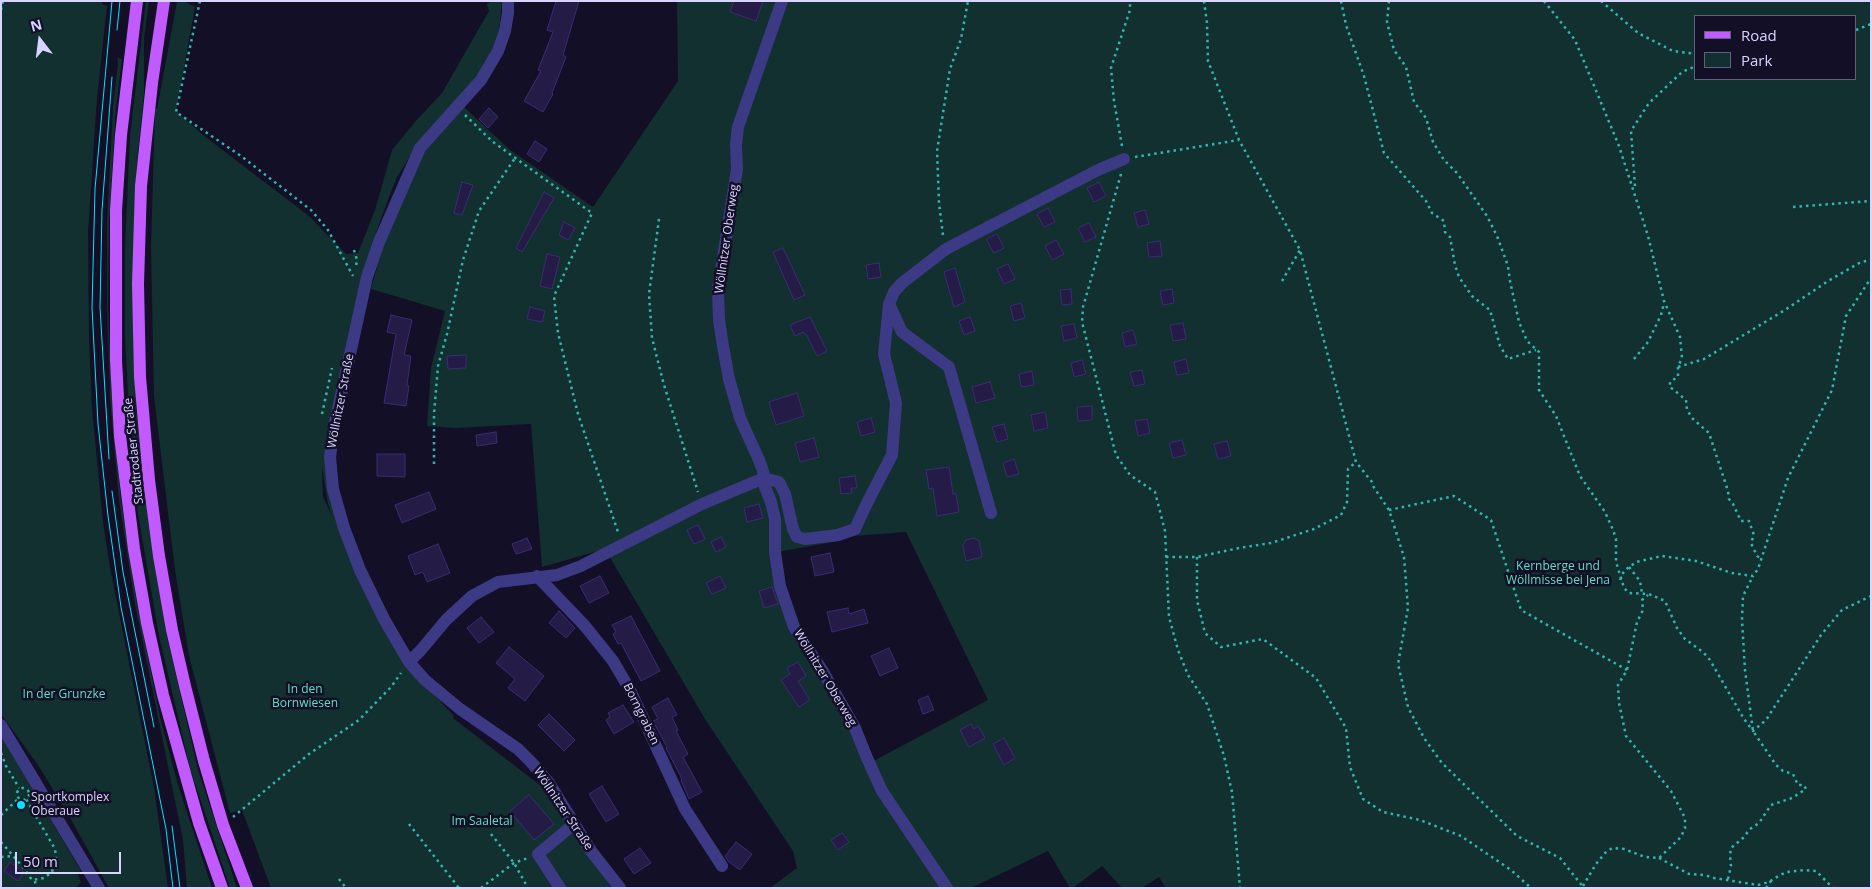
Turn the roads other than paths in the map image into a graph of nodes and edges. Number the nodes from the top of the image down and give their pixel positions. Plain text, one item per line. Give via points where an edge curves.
1 (137, 1) edge
2 (164, 1) edge
3 (508, 1) edge
4 (782, 1) edge
5 (1124, 159) road end
6 (889, 304) junction
7 (764, 478) junction
8 (991, 513) dead end
9 (537, 576) junction
10 (409, 662) junction
11 (1, 725) edge
12 (574, 824) junction
13 (722, 866) dead end
14 (99, 888) edge
15 (222, 888) edge
16 (247, 888) edge
17 (560, 888) edge
18 (620, 888) edge
19 (947, 888) edge

1 - 15 main road, Stadtrodaer Straße via 121,135 116,210 116,360 120,436 134,549 162,695 199,823
2 - 16 main road, Stadtrodaer Straße via 141,186 140,377 149,480 172,630 204,761
3 - 10 street, Wöllnitzer Straße via 505,31 498,51 481,80 420,148 379,242 367,277 334,427 330,457 344,528 376,603
4 - 7 street, Wöllnitzer Oberweg via 738,127 737,169 718,289 719,320 729,379 740,418
5 - 6 street via 946,249 902,283
6 - 7 street via 884,354 896,404 892,455 855,529 838,535 798,537 779,482
6 - 8 street via 902,332 949,367
7 - 9 street via 702,504 581,566 557,575
7 - 19 street, Wöllnitzer Oberweg via 774,519 780,586 794,627 855,728 882,791
9 - 10 street via 498,582 472,596
9 - 13 street, Borngraben via 613,661 630,690 685,809
10 - 12 street, Wöllnitzer Straße via 460,709 518,749 549,784
11 - 14 street
12 - 17 street via 538,854
12 - 18 street, Wöllnitzer Straße

